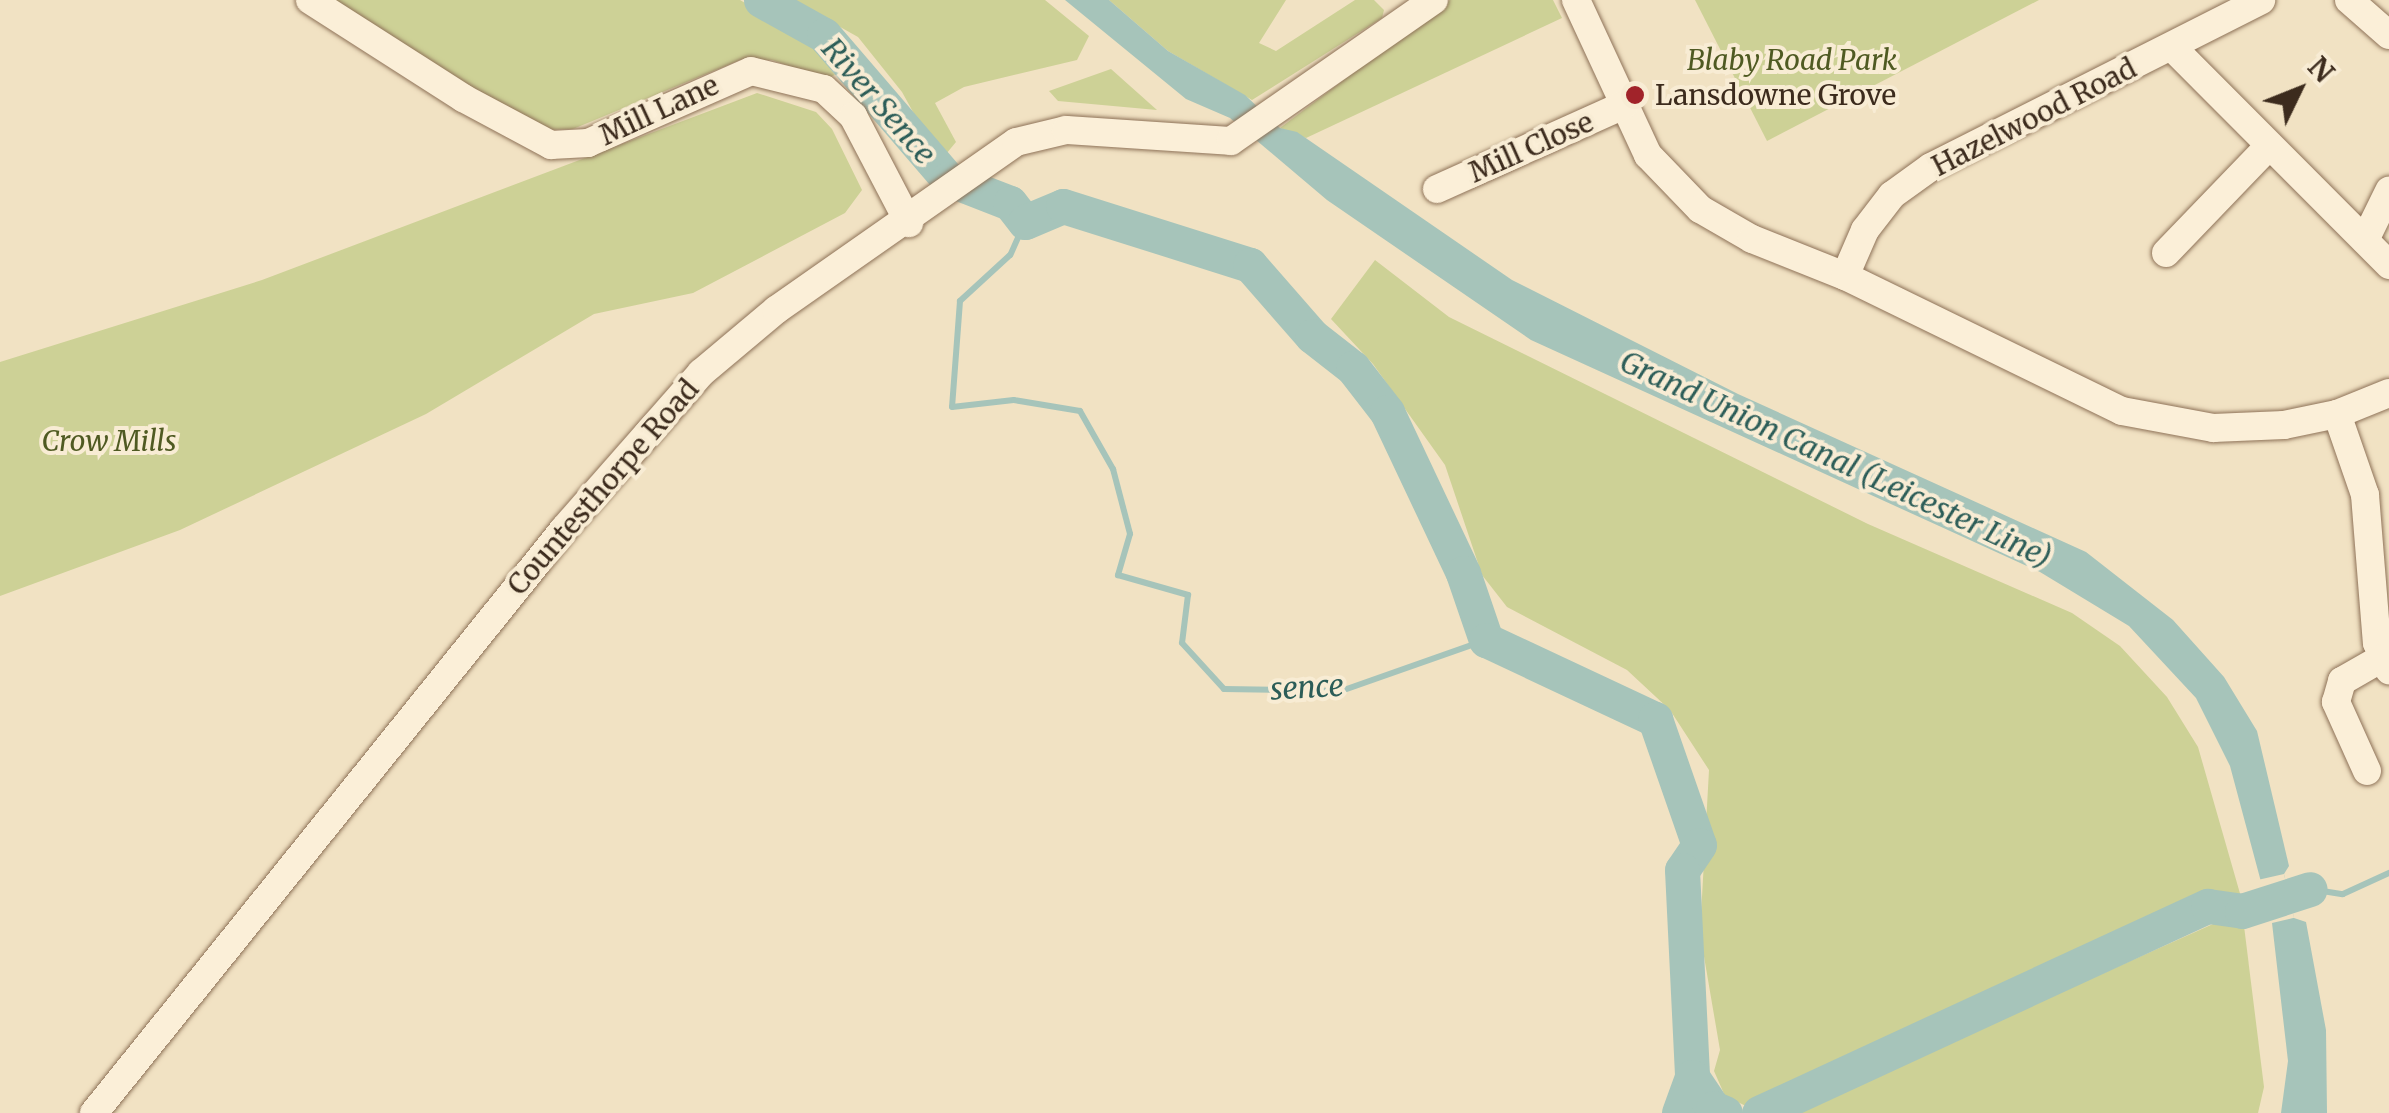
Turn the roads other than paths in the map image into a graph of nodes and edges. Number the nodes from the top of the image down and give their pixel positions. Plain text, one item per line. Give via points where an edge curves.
1 (310, 0) edge
2 (1434, 0) edge
3 (1576, 0) edge
4 (2262, 0) edge
5 (2349, 0) edge
6 (2389, 35) edge
7 (2172, 47) junction
8 (1624, 105) junction
9 (2269, 146) junction
10 (1438, 189) dead end
11 (2389, 191) edge
12 (909, 223) junction
13 (2365, 240) junction
14 (2166, 254) dead end
15 (2389, 265) edge
16 (1845, 276) junction
17 (2389, 394) edge
18 (2337, 414) junction
19 (2381, 586) edge
20 (2386, 664) edge
21 (2367, 771) dead end
22 (94, 1113) edge

1 - 12 street, Mill Lane via 463,98 551,145 588,143 751,71 824,89 853,116
2 - 12 street, Countesthorpe Road via 1239,138 1219,144 1066,130 1016,142
3 - 8 street
4 - 7 street, Hazelwood Road
5 - 6 street
7 - 9 street
7 - 16 street, Hazelwood Road via 1931,167 1892,195 1865,230
8 - 10 street, Mill Close
8 - 16 street via 1648,156 1700,209 1752,239
9 - 13 street
9 - 14 street
11 - 13 street
12 - 22 street, Countesthorpe Road via 776,310 701,374 564,529
13 - 15 street
16 - 18 street via 2122,411 2213,428
17 - 18 street
18 - 19 street via 2365,496
19 - 20 street
20 - 21 street via 2342,681 2336,702

